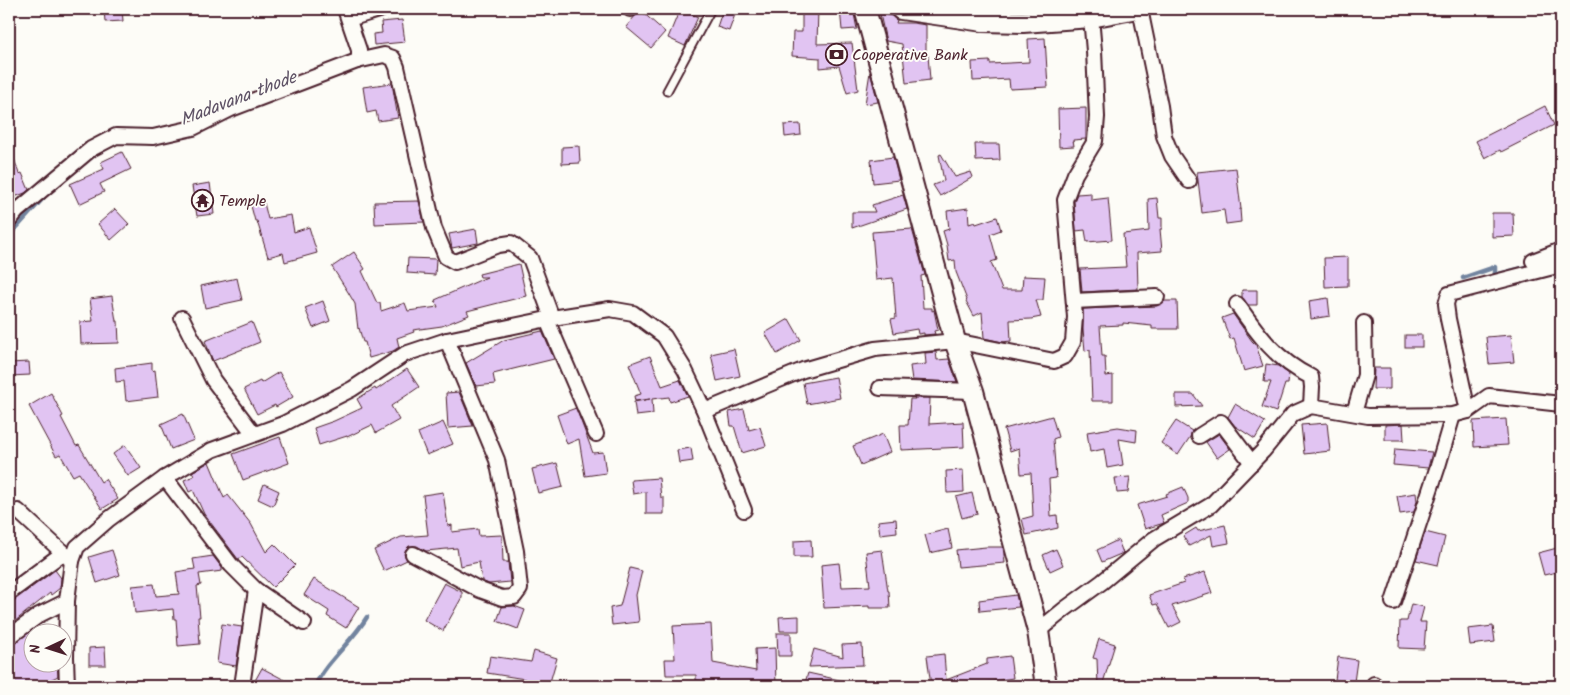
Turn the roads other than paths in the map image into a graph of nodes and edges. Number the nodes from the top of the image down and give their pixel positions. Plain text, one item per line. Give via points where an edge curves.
1 (382, 9) edge
2 (711, 9) edge
3 (866, 9) edge
4 (906, 9) edge
5 (1132, 9) edge
6 (1140, 9) edge
7 (347, 14) edge
8 (1091, 17) junction
9 (357, 61) junction
10 (667, 91) dead end
11 (1189, 181) dead end
12 (9, 221) edge
13 (1561, 250) edge
14 (1533, 260) dead end
15 (1561, 265) edge
16 (1157, 297) dead end
17 (1074, 301) junction
18 (1237, 304) dead end
19 (182, 318) dead end
20 (550, 319) junction
21 (1364, 323) dead end
22 (447, 340) junction
23 (955, 342) junction
24 (880, 388) dead end
25 (973, 392) junction
26 (1561, 404) edge
27 (1311, 406) junction
28 (703, 408) junction
29 (1468, 410) junction
30 (1354, 413) junction
31 (1453, 415) junction
32 (254, 434) junction
33 (596, 434) dead end
34 (1199, 436) dead end
35 (1252, 463) junction
36 (165, 478) junction
37 (744, 510) dead end
38 (18, 511) dead end
39 (413, 554) dead end
40 (67, 557) junction
41 (256, 590) junction
42 (9, 593) edge
43 (67, 602) junction
44 (1393, 602) dead end
45 (304, 623) dead end
46 (1038, 631) junction
47 (9, 637) edge
48 (1042, 685) edge
49 (67, 686) edge
50 (242, 686) edge

1 - 7 street
2 - 10 lane
3 - 23 street
4 - 8 street via 984,21
5 - 8 street
6 - 11 street via 1164,136 1172,156
7 - 9 street via 359,50
8 - 17 street via 1097,117 1095,141 1075,174 1066,200
9 - 12 street via 231,109 193,128 153,137 116,136 91,149
9 - 20 street via 384,55 393,58 434,228 446,257 455,262 511,243 530,258
13 - 14 street
15 - 29 street via 1449,294 1446,304 1448,319
16 - 17 street
17 - 23 street via 1073,342 1065,356 1054,361
18 - 27 street via 1260,338 1300,372 1311,377
19 - 32 street via 213,380
20 - 22 street
20 - 28 street via 610,309 633,313 664,336
20 - 33 street
21 - 30 street via 1365,375
22 - 32 street via 406,354 352,389 283,424
22 - 39 street via 497,460 516,551 520,588 514,597 502,598 480,590
23 - 25 street
23 - 28 street via 875,349 803,370 707,410
24 - 25 street
25 - 46 street
26 - 29 street via 1489,396
27 - 30 street
27 - 35 street via 1293,414
28 - 37 street
29 - 31 street
30 - 31 street via 1368,416
31 - 44 street
32 - 36 street via 212,450
34 - 35 street via 1221,422
35 - 46 street via 1211,505 1154,539
36 - 40 street via 109,519
36 - 41 street via 231,566
38 - 40 street
40 - 42 street
40 - 43 street
41 - 45 street
41 - 50 street
43 - 47 street via 39,615
43 - 49 street
46 - 48 street

